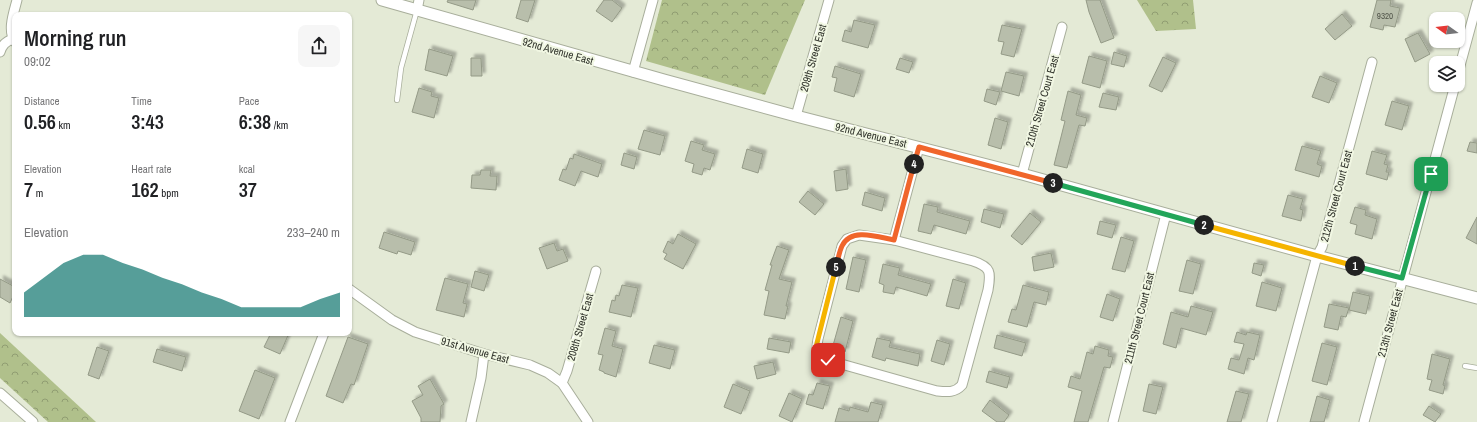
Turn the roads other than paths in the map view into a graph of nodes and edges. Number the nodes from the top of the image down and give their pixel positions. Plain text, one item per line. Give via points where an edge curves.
1 (17, 0) edge
2 (382, 0) edge
3 (653, 0) edge
4 (830, 0) edge
5 (1477, 3) edge
6 (418, 5) edge
7 (14, 12) edge
8 (1062, 27) dead end
9 (12, 41) edge
10 (0, 52) edge
11 (1463, 56) edge
12 (1372, 62) dead end
13 (634, 72) junction
14 (1453, 92) edge
15 (397, 100) dead end
16 (796, 116) junction
17 (919, 147) junction
18 (1022, 174) junction
19 (1166, 214) junction
20 (894, 240) junction
21 (1317, 256) junction
22 (596, 271) dead end
23 (1402, 278) junction
24 (352, 292) edge
25 (1477, 298) edge
26 (323, 336) edge
27 (484, 354) junction
28 (1464, 366) dead end
29 (1477, 368) edge
30 (562, 383) junction
31 (0, 393) edge
32 (33, 422) edge
33 (290, 422) edge
34 (471, 422) edge
35 (588, 422) edge
36 (1113, 422) edge
37 (1272, 422) edge
38 (1364, 422) edge

1 - 7 street
2 - 6 street, 92nd Avenue East
3 - 13 street
4 - 16 street, 209th Street East
5 - 11 street
6 - 13 street, 92nd Avenue East
6 - 15 lane via 401,68
8 - 18 street, 210th Street Court East
9 - 10 street via 8,40
12 - 21 street, 212th Street Court East via 1322,246
13 - 16 street, 92nd Avenue East
14 - 23 street, 213th Street East
16 - 17 street, 92nd Avenue East
17 - 18 street, 92nd Avenue East
17 - 20 street
18 - 19 street, 92nd Avenue East
19 - 21 street, 92nd Avenue East
19 - 36 street, 211th Street Court East
20 - 20 street via 978,263 990,272 988,290 962,385 958,390 937,391 828,360 818,354 816,347 842,246 847,239 859,234
21 - 23 street, 92nd Avenue East
21 - 37 street, 212th Street Court East
22 - 30 street, 208th Street East
23 - 25 street, 92nd Avenue East
23 - 38 street, 213th Street East
24 - 27 street, 91st Avenue East via 392,320 415,332
26 - 33 street
27 - 30 street, 91st Avenue East via 530,365
27 - 34 street
28 - 29 lane
30 - 35 street, 91st Avenue East
31 - 32 street

